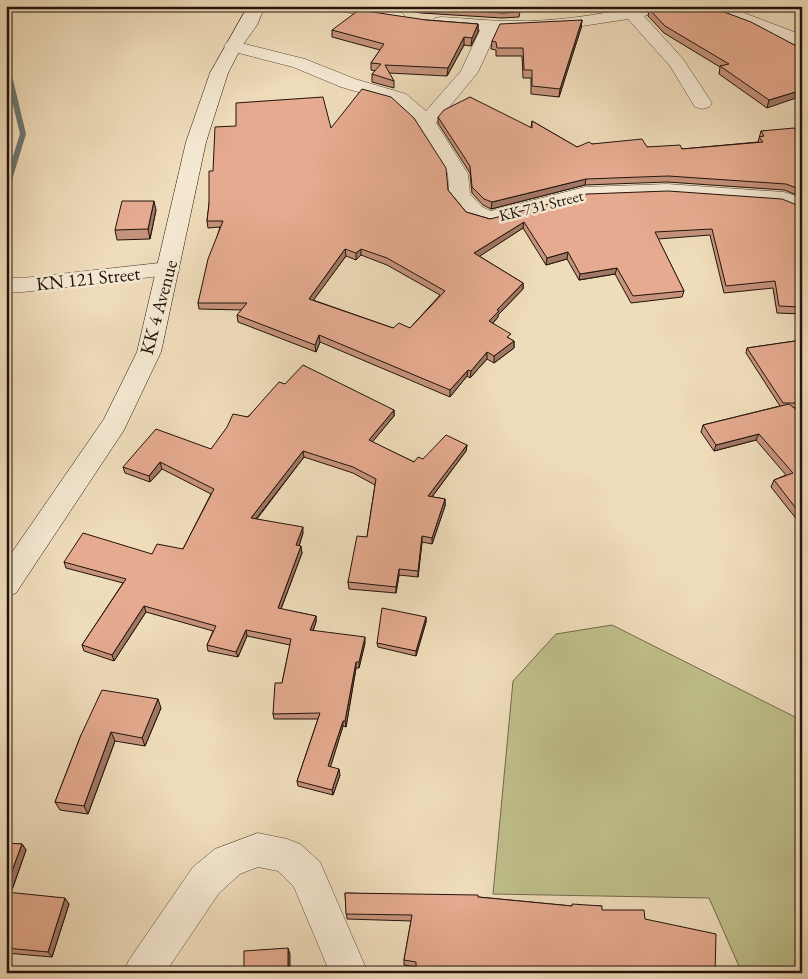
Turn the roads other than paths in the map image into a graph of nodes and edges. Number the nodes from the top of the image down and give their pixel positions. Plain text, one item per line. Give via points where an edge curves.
1 (257, 6) edge
2 (341, 6) edge
3 (663, 6) edge
4 (709, 6) edge
5 (633, 14) junction
6 (491, 26) junction
7 (802, 42) edge
8 (233, 46) junction
9 (702, 103) dead end
10 (426, 122) junction
11 (802, 206) edge
12 (169, 269) junction
13 (6, 285) edge
14 (6, 584) edge
15 (142, 973) edge
16 (349, 973) edge

1 - 8 street, KK 4 Avenue
2 - 6 street via 385,16
3 - 5 street
4 - 7 street
5 - 6 street via 521,26
5 - 9 street via 677,63
6 - 10 street via 469,72
8 - 10 street, KK 731 Street via 299,63 348,83 399,98
8 - 12 street, KK 4 Avenue via 219,73 196,142
10 - 11 street, KK 731 Street via 458,174 460,195 474,212 490,218 585,193 624,191 667,190 784,198
12 - 13 street, KN 121 Street
12 - 14 street, KK 4 Avenue via 149,352 115,423
15 - 16 street via 206,880 228,862 258,850 286,856 307,875

